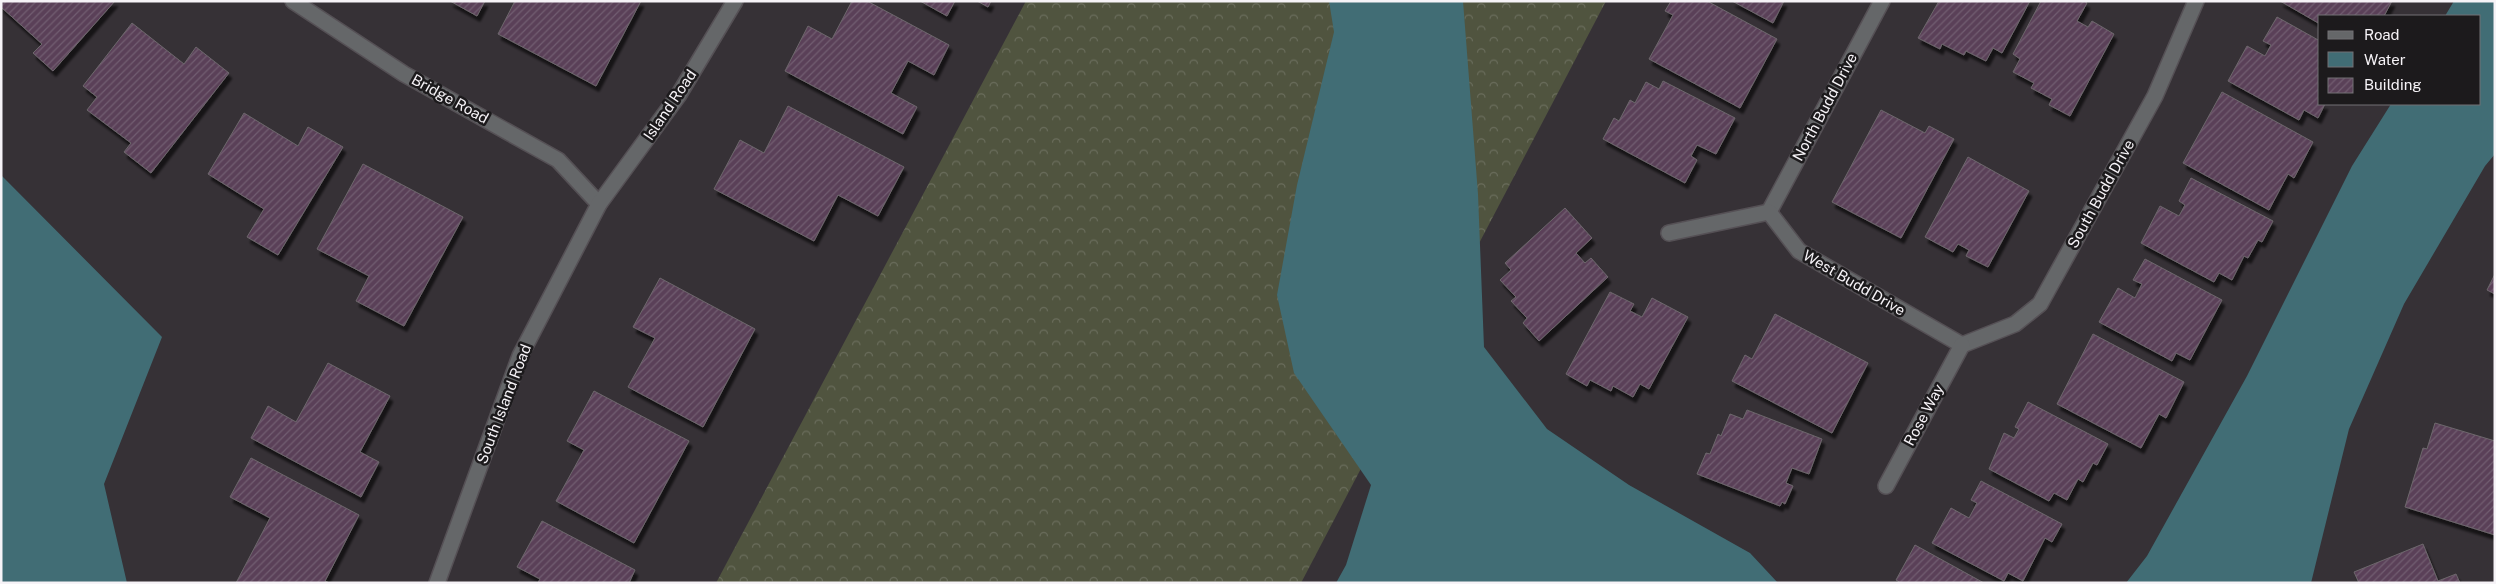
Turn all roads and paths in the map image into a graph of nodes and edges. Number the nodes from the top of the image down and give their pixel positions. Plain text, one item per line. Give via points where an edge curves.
1 (293, 1) edge
2 (734, 1) edge
3 (1882, 1) edge
4 (2196, 1) edge
5 (600, 204) junction
6 (1769, 212) junction
7 (1669, 233) dead end
8 (1962, 345) junction
9 (1886, 486) dead end
10 (436, 583) edge

1 - 5 street, Bridge Road via 404,74 558,160
2 - 5 street, Island Road via 678,96
3 - 6 street, North Budd Drive
4 - 8 street, South Budd Drive via 2155,96 2040,304 2015,324
5 - 10 street, South Island Road via 520,356
6 - 7 street
6 - 8 street, West Budd Drive via 1799,251
8 - 9 street, Rose Way

